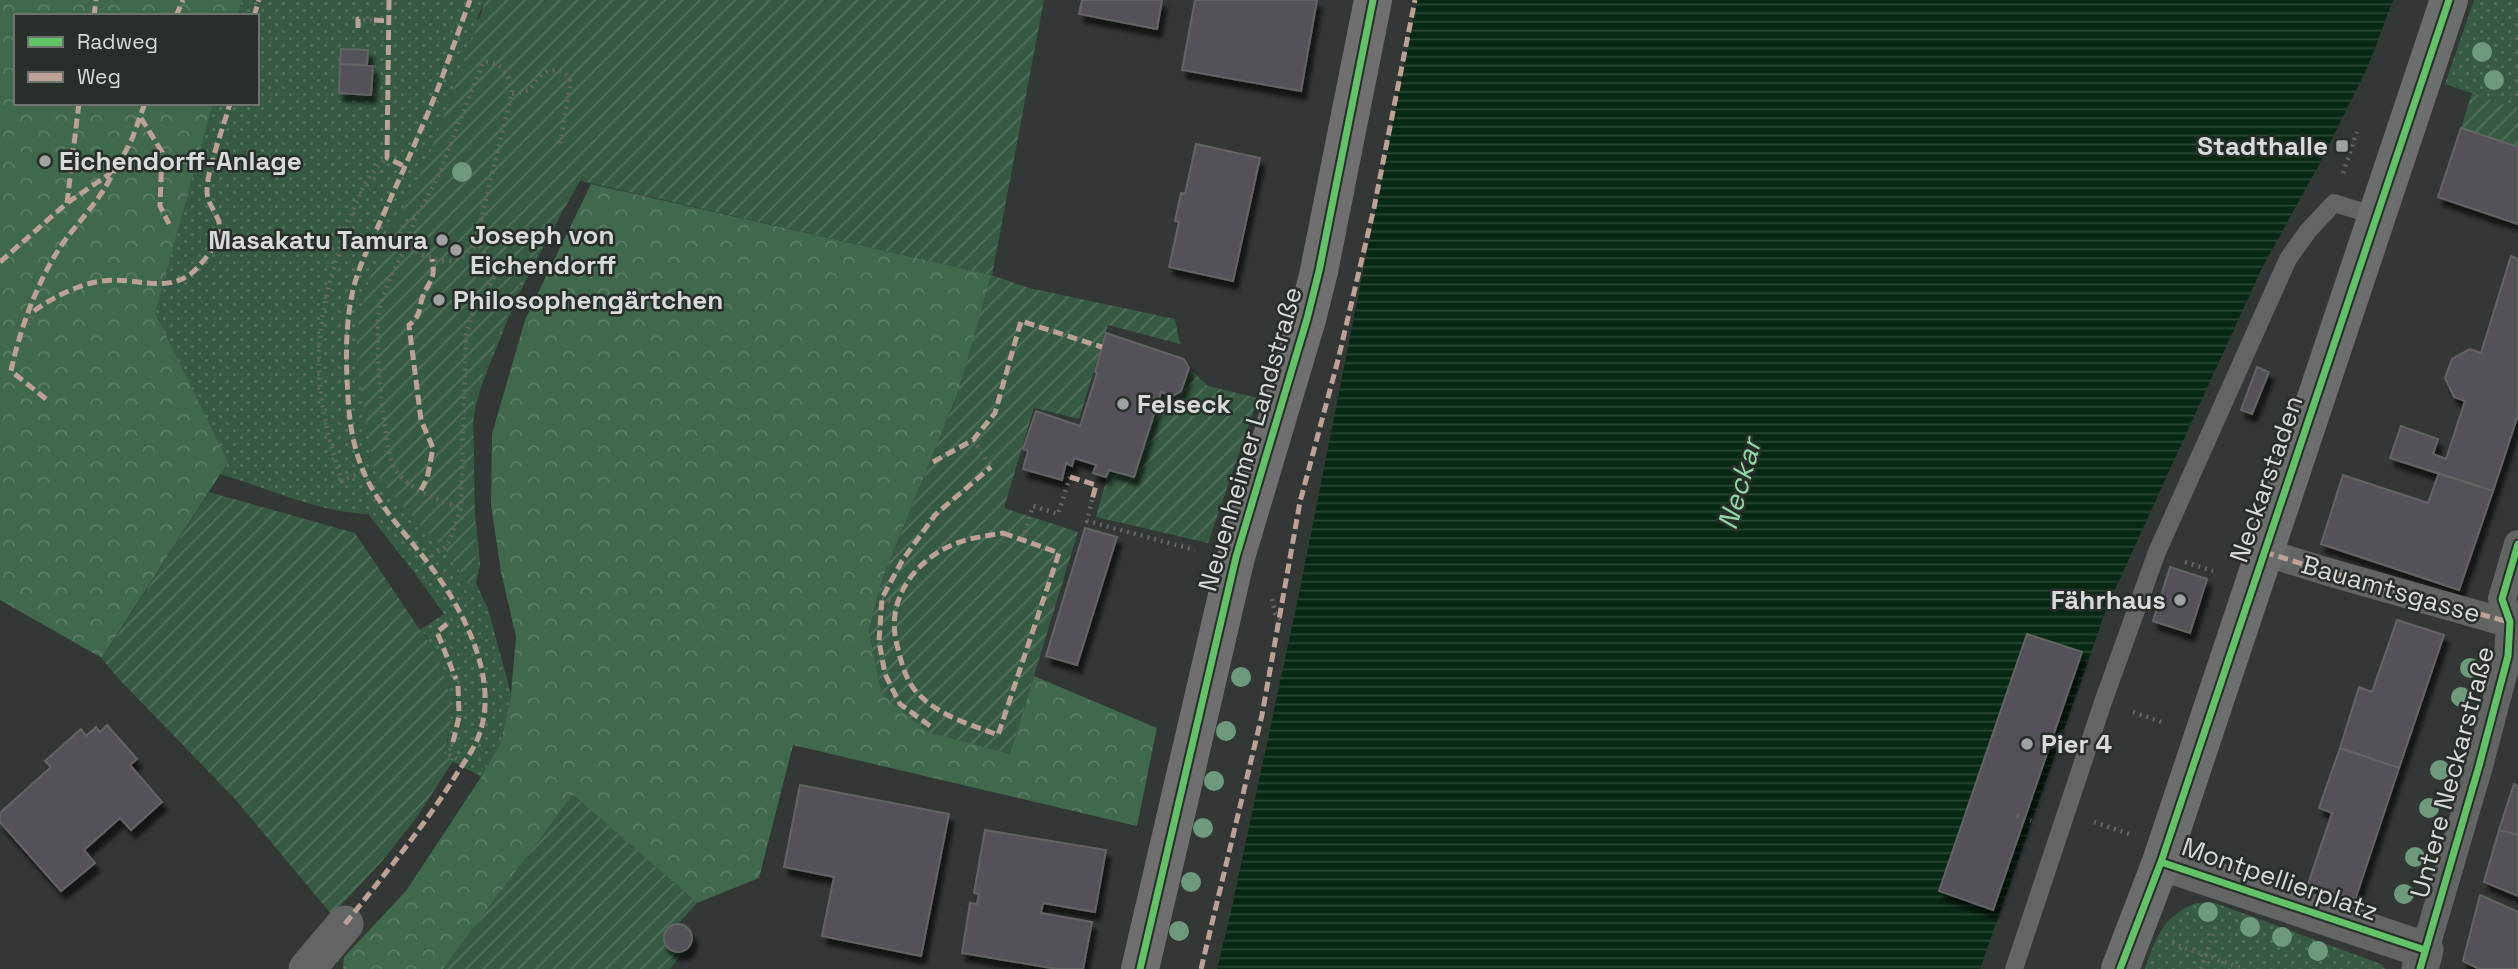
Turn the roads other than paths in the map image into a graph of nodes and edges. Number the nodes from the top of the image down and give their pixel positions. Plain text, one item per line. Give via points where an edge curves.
1 (1373, 0) edge
2 (2449, 0) edge
3 (2376, 216) junction
4 (2518, 544) edge
5 (2264, 552) junction
6 (2514, 624) edge
7 (2161, 862) junction
8 (345, 924) dead end
9 (2422, 959) edge
10 (307, 969) edge
11 (1140, 969) edge
12 (2014, 969) edge
13 (2120, 969) edge

1 - 11 main road, Neuenheimer Landstraße via 1316,283 1236,557
2 - 3 main road, Neckarstaden
3 - 5 main road, Neckarstaden
3 - 12 lane via 2334,203 2288,259 2157,552
4 - 6 street, Untere Neckarstraße via 2502,600
5 - 6 street, Bauamtsgasse
5 - 7 main road, Neckarstaden
6 - 9 street, Untere Neckarstraße via 2479,766
7 - 9 street, Montpellierplatz
7 - 13 main road, Neckarstaden
8 - 10 street

